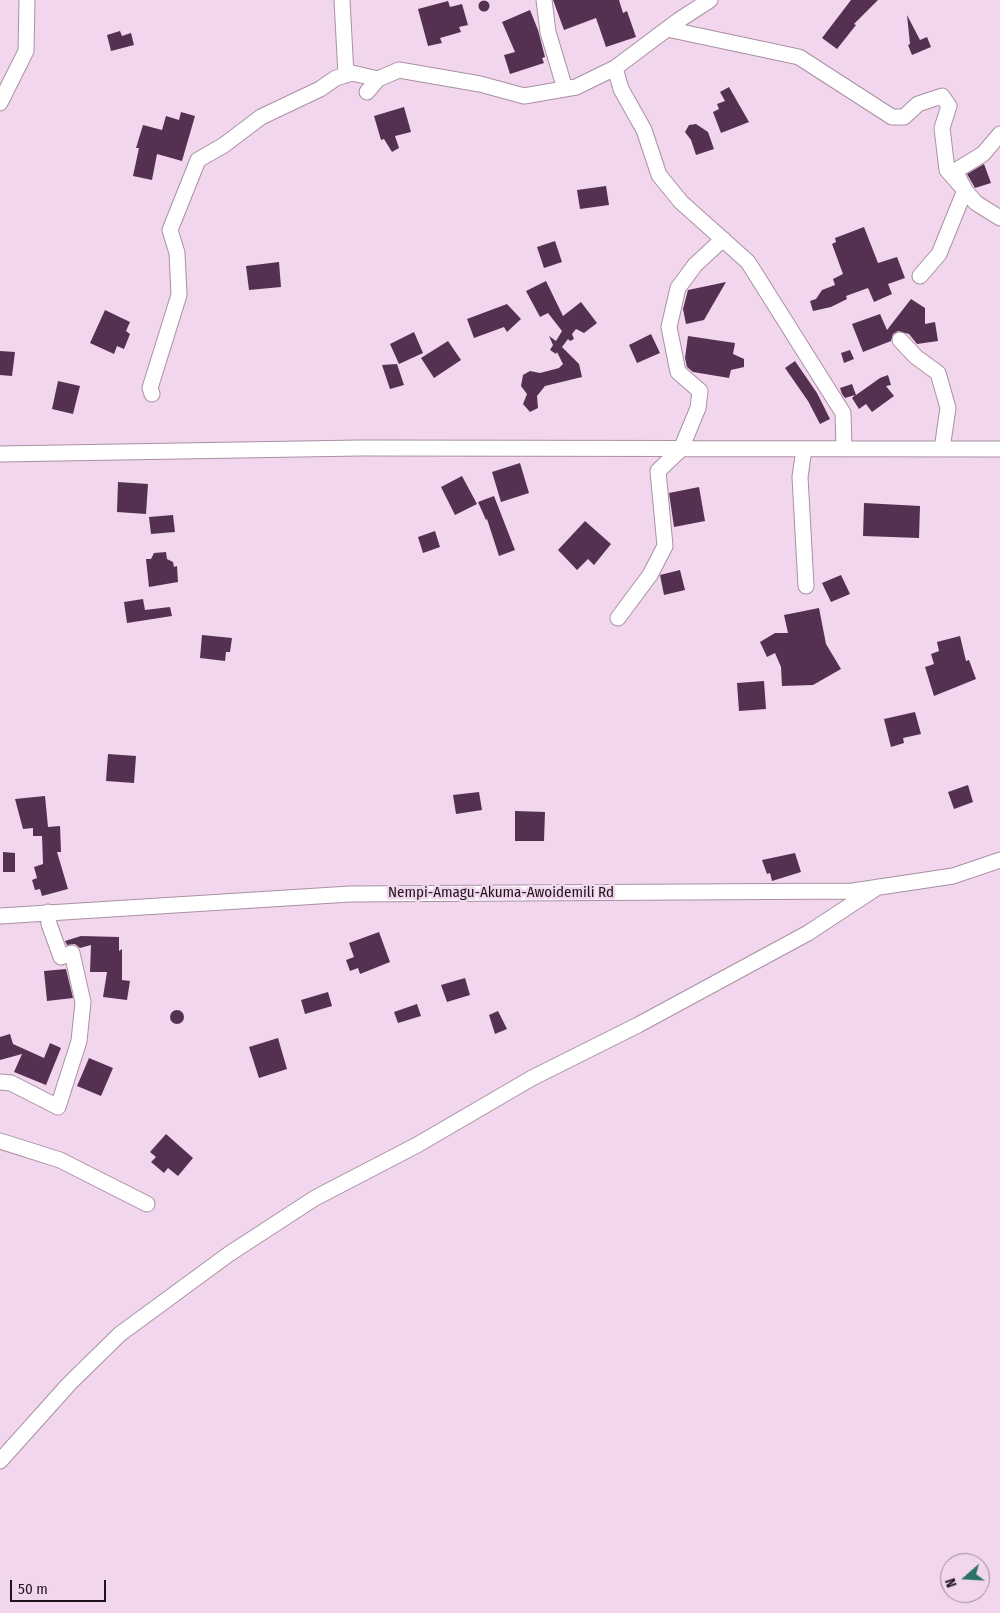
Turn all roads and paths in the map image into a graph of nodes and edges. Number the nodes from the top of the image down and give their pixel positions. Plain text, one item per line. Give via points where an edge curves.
1 (27, 0) edge
2 (342, 0) edge
3 (544, 0) edge
4 (713, 0) edge
5 (667, 29) junction
6 (616, 68) junction
7 (346, 75) junction
8 (378, 79) junction
9 (565, 89) junction
10 (367, 92) dead end
11 (0, 103) edge
12 (1000, 134) edge
13 (965, 190) junction
14 (1000, 218) edge
15 (723, 239) junction
16 (920, 276) dead end
17 (900, 340) dead end
18 (152, 394) dead end
19 (681, 449) junction
20 (804, 449) junction
21 (844, 449) junction
22 (942, 449) junction
23 (1000, 449) edge
24 (0, 454) edge
25 (806, 586) dead end
26 (618, 618) dead end
27 (1000, 860) edge
28 (878, 887) junction
29 (48, 912) junction
30 (0, 916) edge
31 (0, 1082) edge
32 (0, 1141) edge
33 (147, 1204) dead end
34 (0, 1461) edge

1 - 11 street via 26,51
2 - 7 street
3 - 9 street via 548,32
4 - 5 street
5 - 6 street
5 - 13 street via 799,57 892,117 904,117 918,104 942,96 949,106 942,128 947,170
6 - 9 street
6 - 15 street via 621,89 644,130 659,175 681,202
7 - 8 street via 352,73
7 - 18 street via 261,117 198,160 170,230 177,253 179,294 150,388
8 - 9 street via 399,70 480,84 524,96
8 - 10 street
12 - 13 street via 983,154 955,171
13 - 14 street via 976,203
13 - 16 street via 939,254
15 - 19 street via 695,265 678,288 669,327 678,372 700,391 698,408
15 - 21 street via 748,262 843,413
17 - 22 street via 938,373 948,408
19 - 20 street
19 - 24 street via 360,448
19 - 26 street via 658,471 666,546 650,575
20 - 21 street
20 - 25 street via 800,477
21 - 22 street
22 - 23 street
27 - 28 street, Nempi-Amagu-Akuma-Awoidemili Rd via 952,876
28 - 29 street, Nempi-Amagu-Akuma-Awoidemili Rd via 853,891 350,894
28 - 34 street via 808,933 532,1078 417,1145 315,1198 229,1254 120,1334 69,1384
29 - 30 street, Nempi-Amagu-Akuma-Awoidemili Rd
29 - 31 street via 61,957 72,953 83,1002 79,1041 58,1107 11,1083
32 - 33 street via 60,1160

